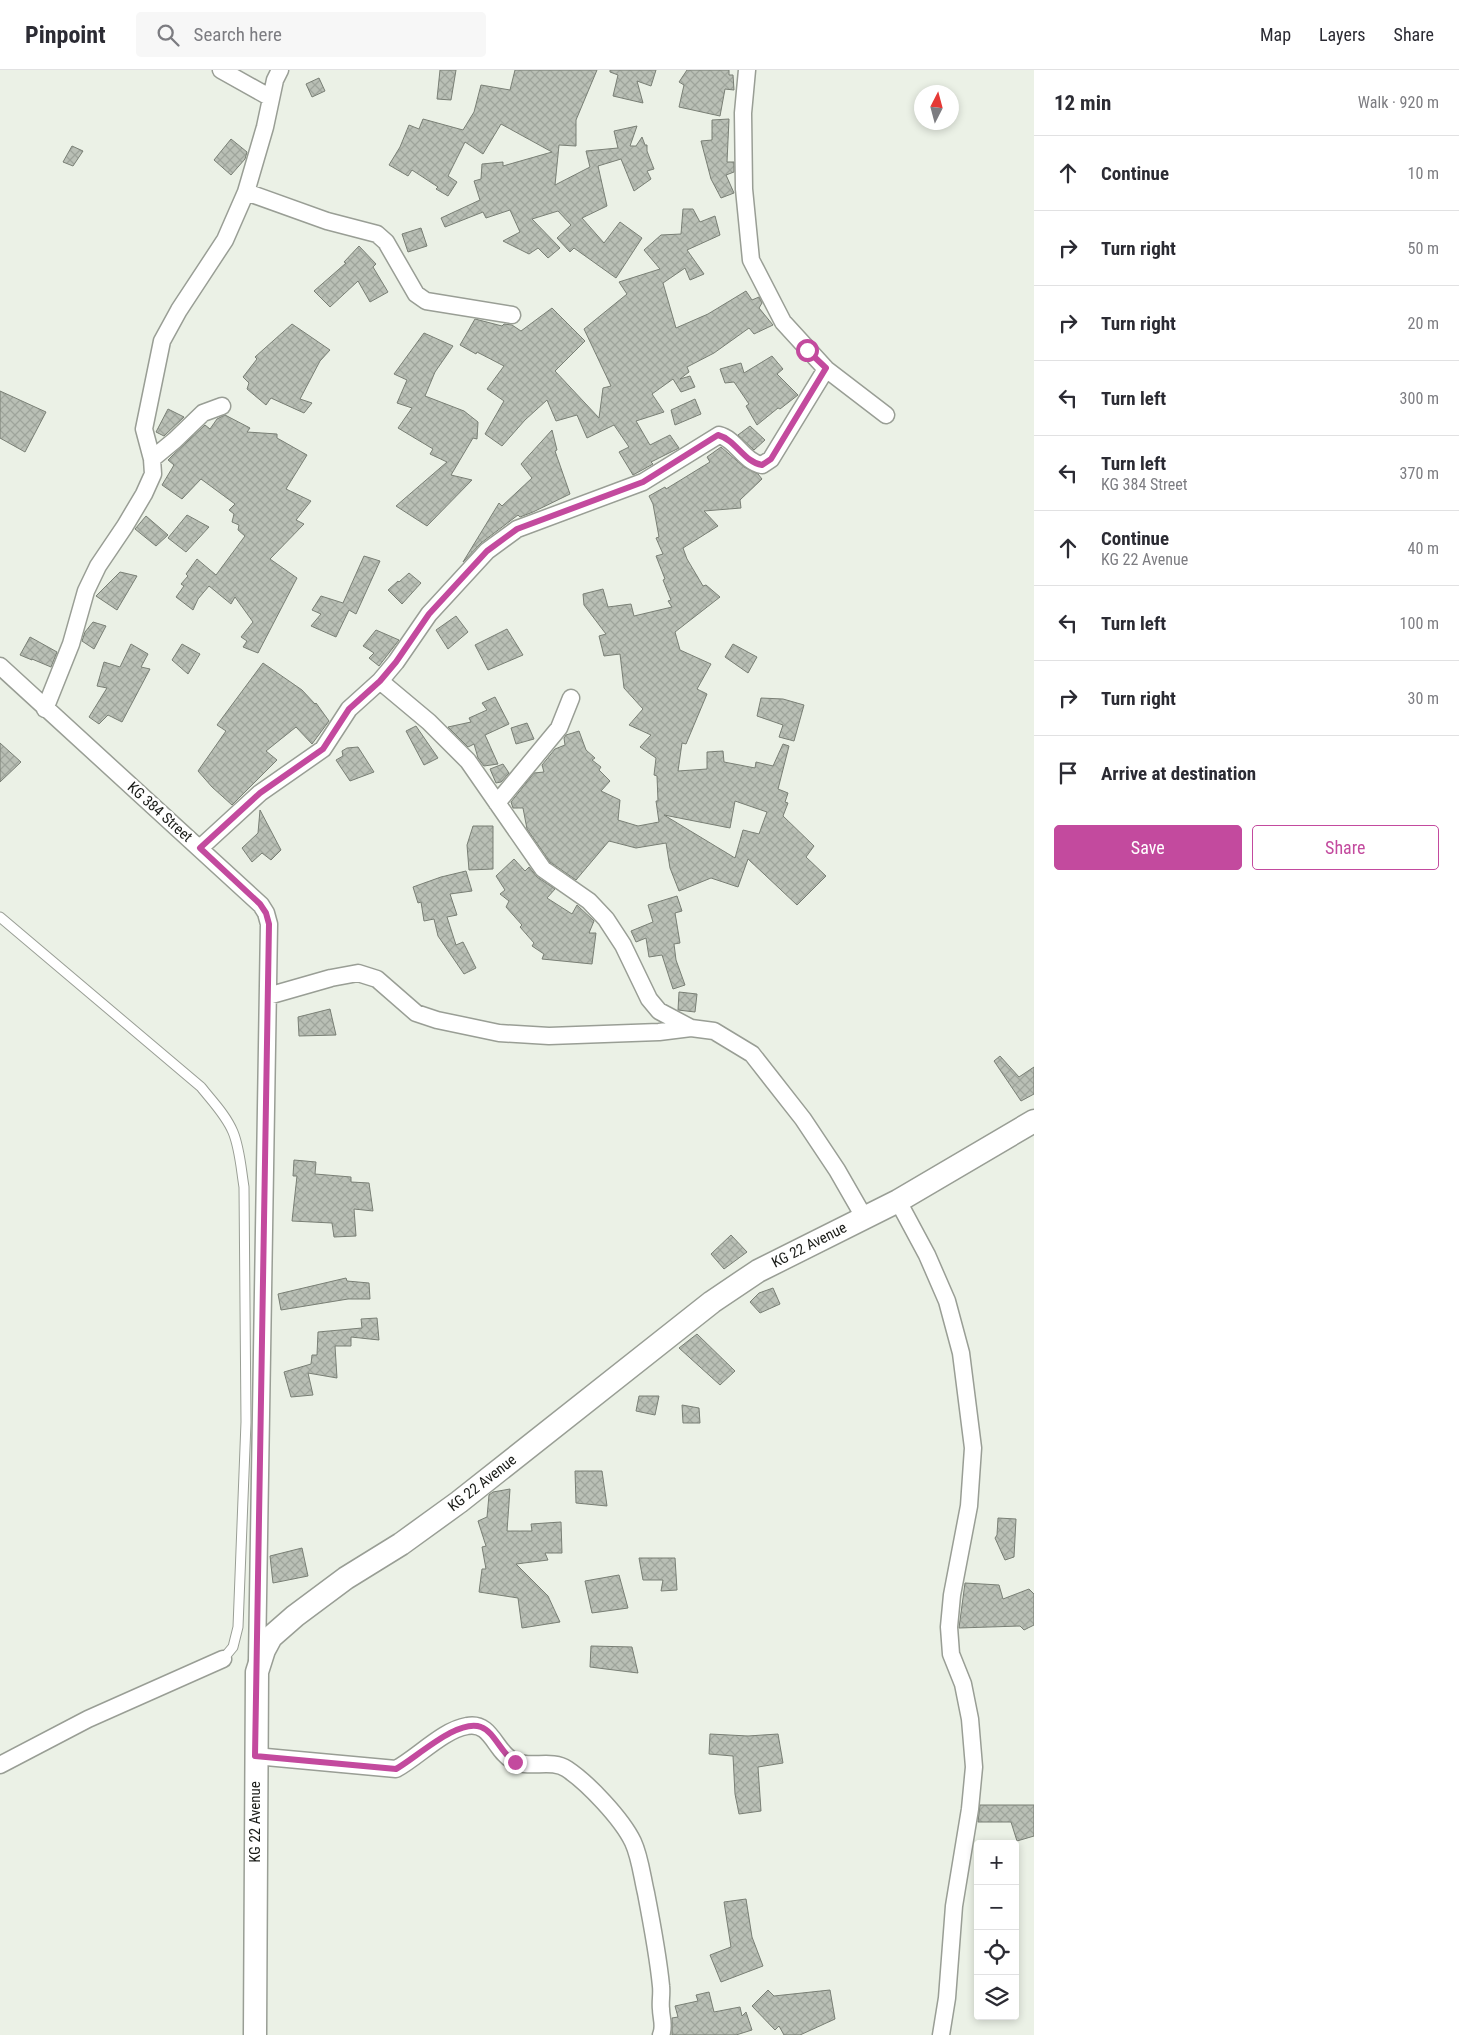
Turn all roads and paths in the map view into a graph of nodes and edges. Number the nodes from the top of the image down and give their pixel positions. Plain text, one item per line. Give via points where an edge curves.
1 (221, 70) edge
2 (280, 70) edge
3 (747, 70) edge
4 (271, 98) junction
5 (246, 192) junction
6 (512, 316) dead end
7 (826, 368) junction
8 (222, 406) dead end
9 (886, 416) dead end
10 (152, 459) junction
11 (0, 666) edge
12 (380, 681) junction
13 (570, 698) dead end
14 (45, 709) junction
15 (497, 803) junction
16 (200, 848) junction
17 (0, 917) edge
18 (268, 996) junction
19 (691, 1028) junction
20 (1034, 1121) edge
21 (898, 1201) junction
22 (864, 1218) junction
23 (223, 1659) joint
24 (257, 1672) junction
25 (255, 1756) junction
26 (0, 1765) edge
27 (255, 2035) edge
28 (661, 2035) edge
29 (941, 2035) edge

1 - 4 street
2 - 4 street
3 - 7 street via 743,113 744,189 751,260 783,322
4 - 5 street
5 - 6 street via 327,221 377,234 386,242 416,294 426,301
5 - 10 street via 225,240 162,341 144,429
7 - 9 street
7 - 12 street via 771,459 762,465 755,464 726,437 718,435 643,482 517,529 487,551 462,577 429,614
8 - 10 street via 203,413
10 - 14 street via 153,474 144,494 86,590 71,644
11 - 14 street, KG 384 Street
12 - 15 street via 429,722 468,761
12 - 16 street via 349,709 323,749 260,793
13 - 15 street via 559,728
14 - 16 street, KG 384 Street
15 - 19 street via 543,869 589,900 606,919 623,945 649,999 659,1011
16 - 18 street, KG 384 Street via 266,913 269,924
17 - 23 lane via 201,1087 233,1132 244,1187 246,1422 238,1627 232,1647
18 - 19 street via 331,978 358,974 377,979 416,1013 499,1033 549,1036
18 - 24 street, KG 384 Street
19 - 22 street via 714,1031 752,1054 803,1119
20 - 21 street, KG 22 Avenue
21 - 22 street, KG 22 Avenue
21 - 29 street via 947,1301 961,1353 974,1448 969,1506 948,1626 950,1654 963,1684 970,1719 974,1767 954,1906
22 - 24 street, KG 22 Avenue via 758,1271 712,1302 459,1502 295,1616 271,1637
23 - 26 street via 88,1719
24 - 25 street, KG 22 Avenue
25 - 27 street, KG 22 Avenue
25 - 28 street via 396,1769 448,1734 467,1726 481,1727 515,1762 565,1767 608,1806 633,1841 656,1944 663,2023

